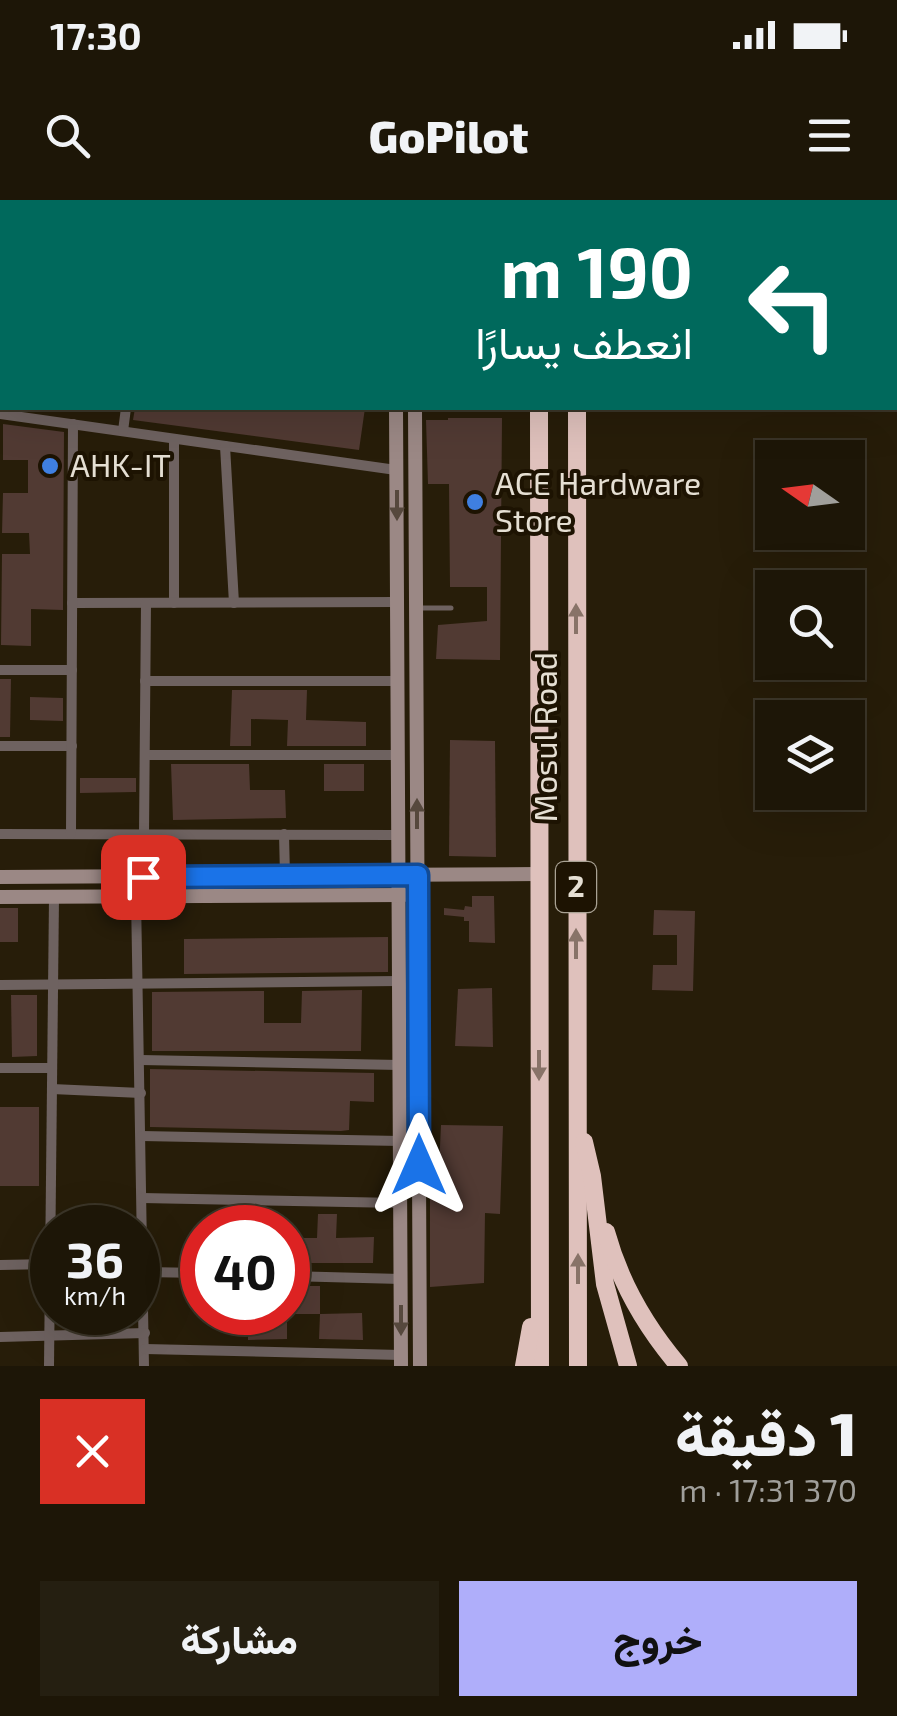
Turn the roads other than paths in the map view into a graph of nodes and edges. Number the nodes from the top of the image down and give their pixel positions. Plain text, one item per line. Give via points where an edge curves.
1 (126, 410) edge
2 (396, 410) edge
3 (415, 410) edge
4 (534, 410) edge
5 (577, 410) edge
6 (0, 414) edge
7 (73, 424) junction
8 (123, 432) junction
9 (174, 439) junction
10 (225, 446) junction
11 (396, 470) junction
12 (234, 602) junction
13 (397, 602) junction
14 (72, 603) junction
15 (146, 603) junction
16 (174, 603) junction
17 (416, 608) junction
18 (451, 608) dead end
19 (416, 645) junction
20 (398, 646) junction
21 (0, 670) edge
22 (72, 670) junction
23 (398, 680) junction
24 (146, 681) junction
25 (0, 746) edge
26 (72, 746) junction
27 (144, 754) junction
28 (398, 755) junction
29 (0, 834) edge
30 (71, 834) junction
31 (144, 834) junction
32 (284, 834) junction
33 (398, 835) junction
34 (539, 874) junction
35 (418, 875) junction
36 (286, 876) junction
37 (398, 876) junction
38 (0, 877) edge
39 (399, 895) junction
40 (418, 895) junction
41 (54, 897) junction
42 (136, 897) junction
43 (0, 898) edge
44 (399, 981) junction
45 (137, 984) junction
46 (0, 985) edge
47 (53, 985) junction
48 (141, 1060) junction
49 (400, 1065) junction
50 (0, 1068) edge
51 (52, 1068) junction
52 (52, 1090) junction
53 (141, 1093) junction
54 (577, 1123) junction
55 (142, 1136) junction
56 (400, 1142) junction
57 (400, 1164) junction
58 (419, 1165) junction
59 (592, 1176) junction
60 (539, 1197) junction
61 (142, 1198) junction
62 (400, 1203) junction
63 (52, 1205) edge
64 (142, 1205) edge
65 (30, 1264) edge
66 (0, 1265) edge
67 (310, 1277) edge
68 (401, 1279) junction
69 (82, 1335) edge
70 (145, 1335) edge
71 (50, 1336) junction
72 (0, 1337) edge
73 (145, 1349) junction
74 (401, 1360) edge
75 (49, 1366) edge
76 (144, 1366) edge
77 (420, 1366) edge
78 (524, 1366) edge
79 (540, 1366) edge
80 (578, 1366) edge
81 (628, 1366) edge
82 (679, 1366) edge

1 - 8 street
2 - 11 street
3 - 17 street
4 - 34 highway, Mosul Road / 2
54 -> 5 highway, Mosul Road / 2
6 - 7 street
7 - 8 street
7 - 14 street
8 - 9 street
9 - 10 street
9 - 16 street
10 - 11 street
10 - 12 street
11 -> 13 street
12 - 13 street
12 - 16 street
13 - 20 street
14 - 15 street
14 - 22 street
15 - 16 street
15 - 24 street
17 - 18 lane
17 - 19 street
19 - 20 street
35 -> 19 street
20 - 23 street
21 - 22 street
22 - 26 street
23 - 24 street
23 - 28 street
24 - 27 street
25 - 26 street
26 - 30 street
27 - 28 street
27 - 31 street
28 - 33 street
29 - 30 street
30 - 31 street
31 - 32 street
32 - 33 street
32 - 36 street
33 - 37 street
34 - 35 street
34 -> 60 highway, Mosul Road / 2
35 - 37 street
35 - 40 street
36 - 37 street
36 - 38 street
37 - 39 street
39 - 40 street
39 - 42 street
39 - 44 street
40 - 58 street
41 - 42 street
41 - 43 street
41 - 47 street
42 - 45 street
44 - 45 street
44 - 49 street
45 - 47 street
45 - 48 street
46 - 47 street
47 - 51 street
48 - 49 street
48 - 53 street
49 - 56 street
50 - 51 street
51 - 52 street
52 - 53 street
52 - 63 street
53 - 55 street
54 - 59 highway
80 -> 54 highway, Mosul Road / 2
55 - 56 street
55 - 61 street
56 - 57 street
57 - 58 street
57 - 62 street
58 - 77 street
59 - 81 highway via 605,1284
59 - 82 highway via 620,1273
60 - 78 highway
60 - 79 highway, Mosul Road / 2
61 - 62 street
61 - 64 street
62 - 68 street
65 - 66 street
67 - 68 street
68 -> 74 street
69 - 71 street
70 - 73 street
71 - 72 street
71 - 75 street
73 - 74 street
73 - 76 street

